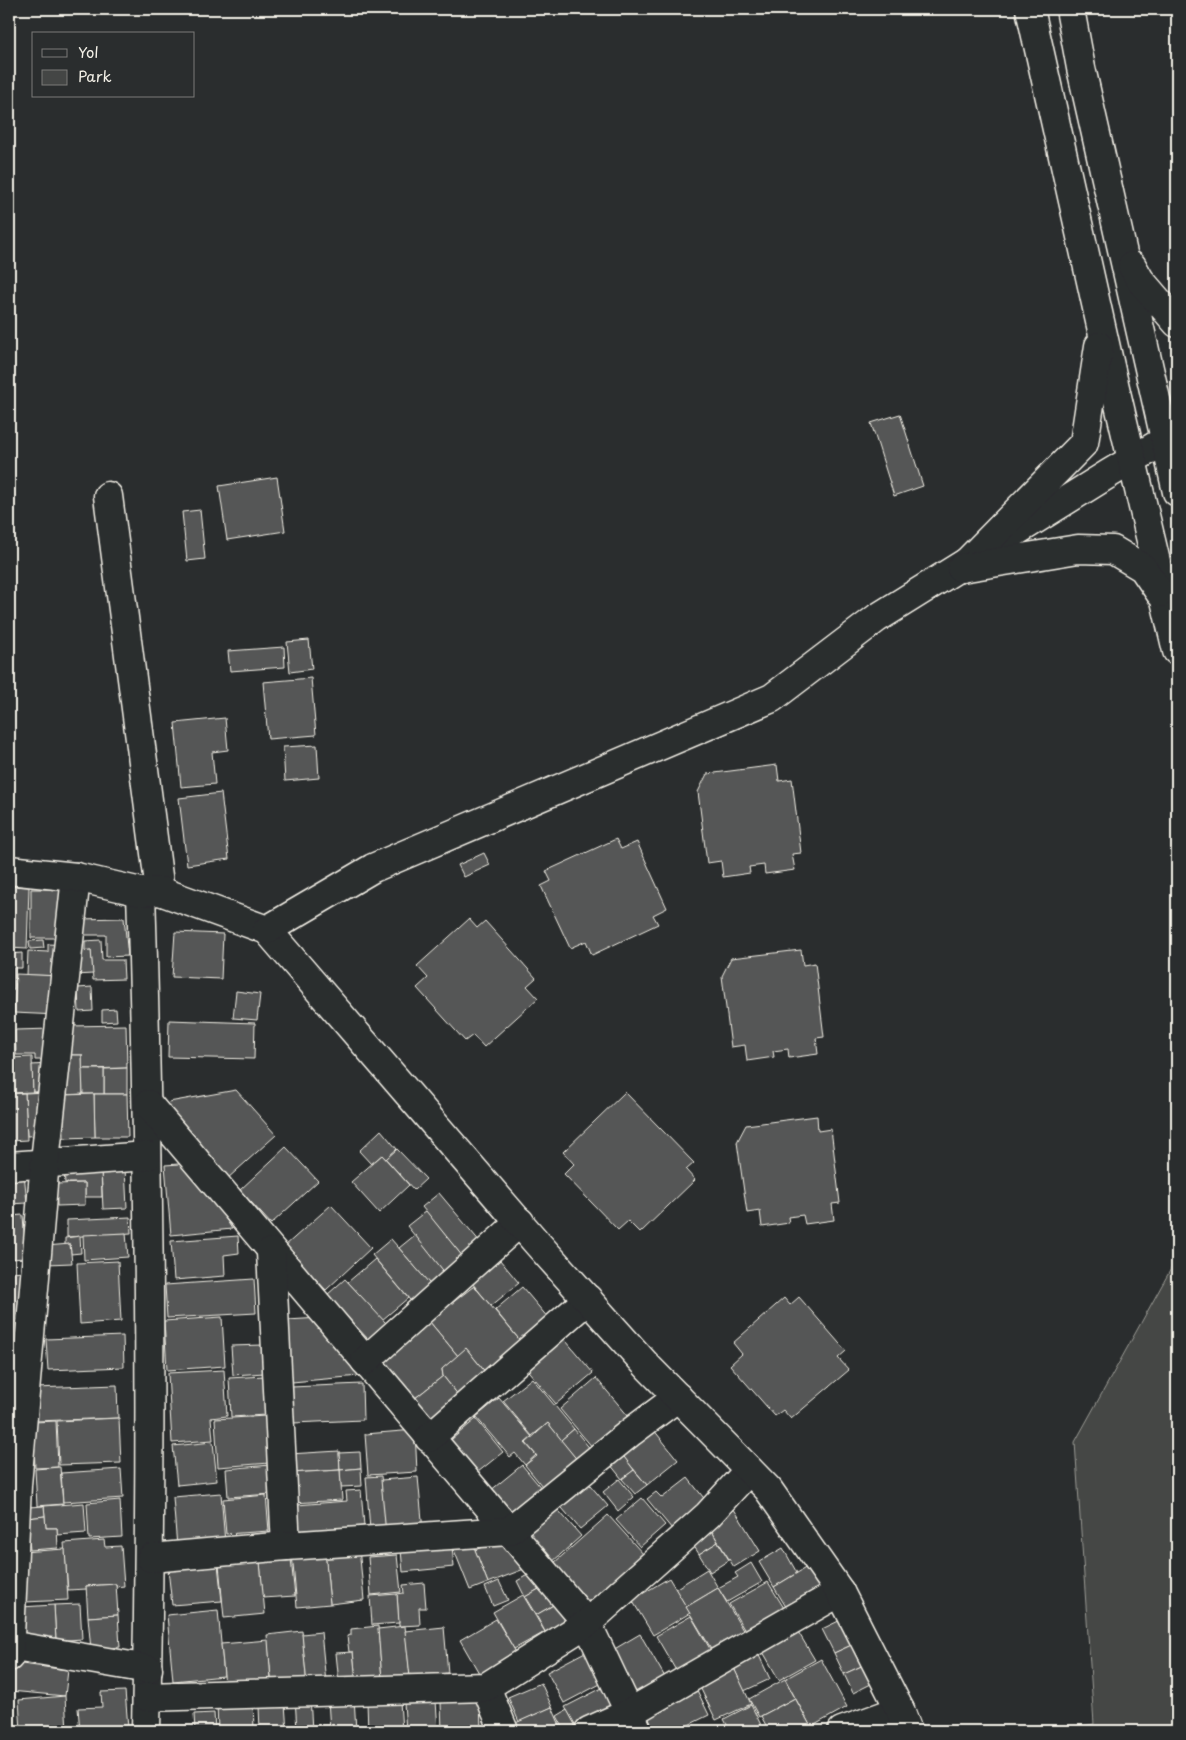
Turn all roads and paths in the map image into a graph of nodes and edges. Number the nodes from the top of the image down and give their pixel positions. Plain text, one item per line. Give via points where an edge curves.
1 (1030, 9) edge
2 (1070, 9) edge
3 (1121, 245) junction
4 (1177, 323) edge
5 (1102, 329) junction
6 (1171, 437) edge
7 (1132, 460) junction
8 (1177, 492) edge
9 (108, 496) dead end
10 (961, 568) junction
11 (1165, 599) junction
12 (1177, 651) edge
13 (9, 870) edge
14 (76, 877) junction
15 (151, 892) junction
16 (267, 930) junction
17 (148, 1104) junction
18 (147, 1156) junction
19 (45, 1161) junction
20 (9, 1166) edge
21 (520, 1222) junction
22 (271, 1252) junction
23 (588, 1299) junction
24 (365, 1362) junction
25 (678, 1397) junction
26 (430, 1438) junction
27 (749, 1470) junction
28 (509, 1531) junction
29 (286, 1546) junction
30 (150, 1558) junction
31 (840, 1592) junction
32 (587, 1623) junction
33 (9, 1649) edge
34 (148, 1669) junction
35 (486, 1687) junction
36 (147, 1697) junction
37 (904, 1720) edge
38 (634, 1722) edge
39 (146, 1731) edge
40 (504, 1731) edge
41 (589, 1731) edge
42 (842, 1731) edge

1 - 5 street
2 - 3 street via 1080,68
3 - 4 street via 1140,280
3 - 6 street
5 - 7 street
5 - 10 street via 1084,443
6 - 7 street
6 - 8 street
7 - 10 street
7 - 11 street
9 - 15 street
10 - 11 street via 1078,550 1114,550 1144,568
10 - 16 street via 877,618 772,698 373,868
11 - 12 street
13 - 14 street
14 - 15 street
14 - 19 street
15 - 16 street
15 - 17 street
16 - 21 street
17 - 18 street
17 - 22 street
18 - 19 street
18 - 30 street
19 - 20 street
19 - 33 street via 17,1485
21 - 23 street
21 - 24 street
22 - 24 street
22 - 29 street
23 - 25 street
23 - 26 street
24 - 26 street
25 - 27 street
25 - 28 street
26 - 28 street
27 - 31 street via 768,1489
27 - 32 street via 708,1515
28 - 29 street
28 - 32 street
29 - 30 street
30 - 34 street
31 - 37 street
31 - 38 street
32 - 35 street
32 - 38 street
33 - 34 street
34 - 36 street
35 - 36 street
35 - 40 street
36 - 39 street
37 - 42 street
38 - 41 street

